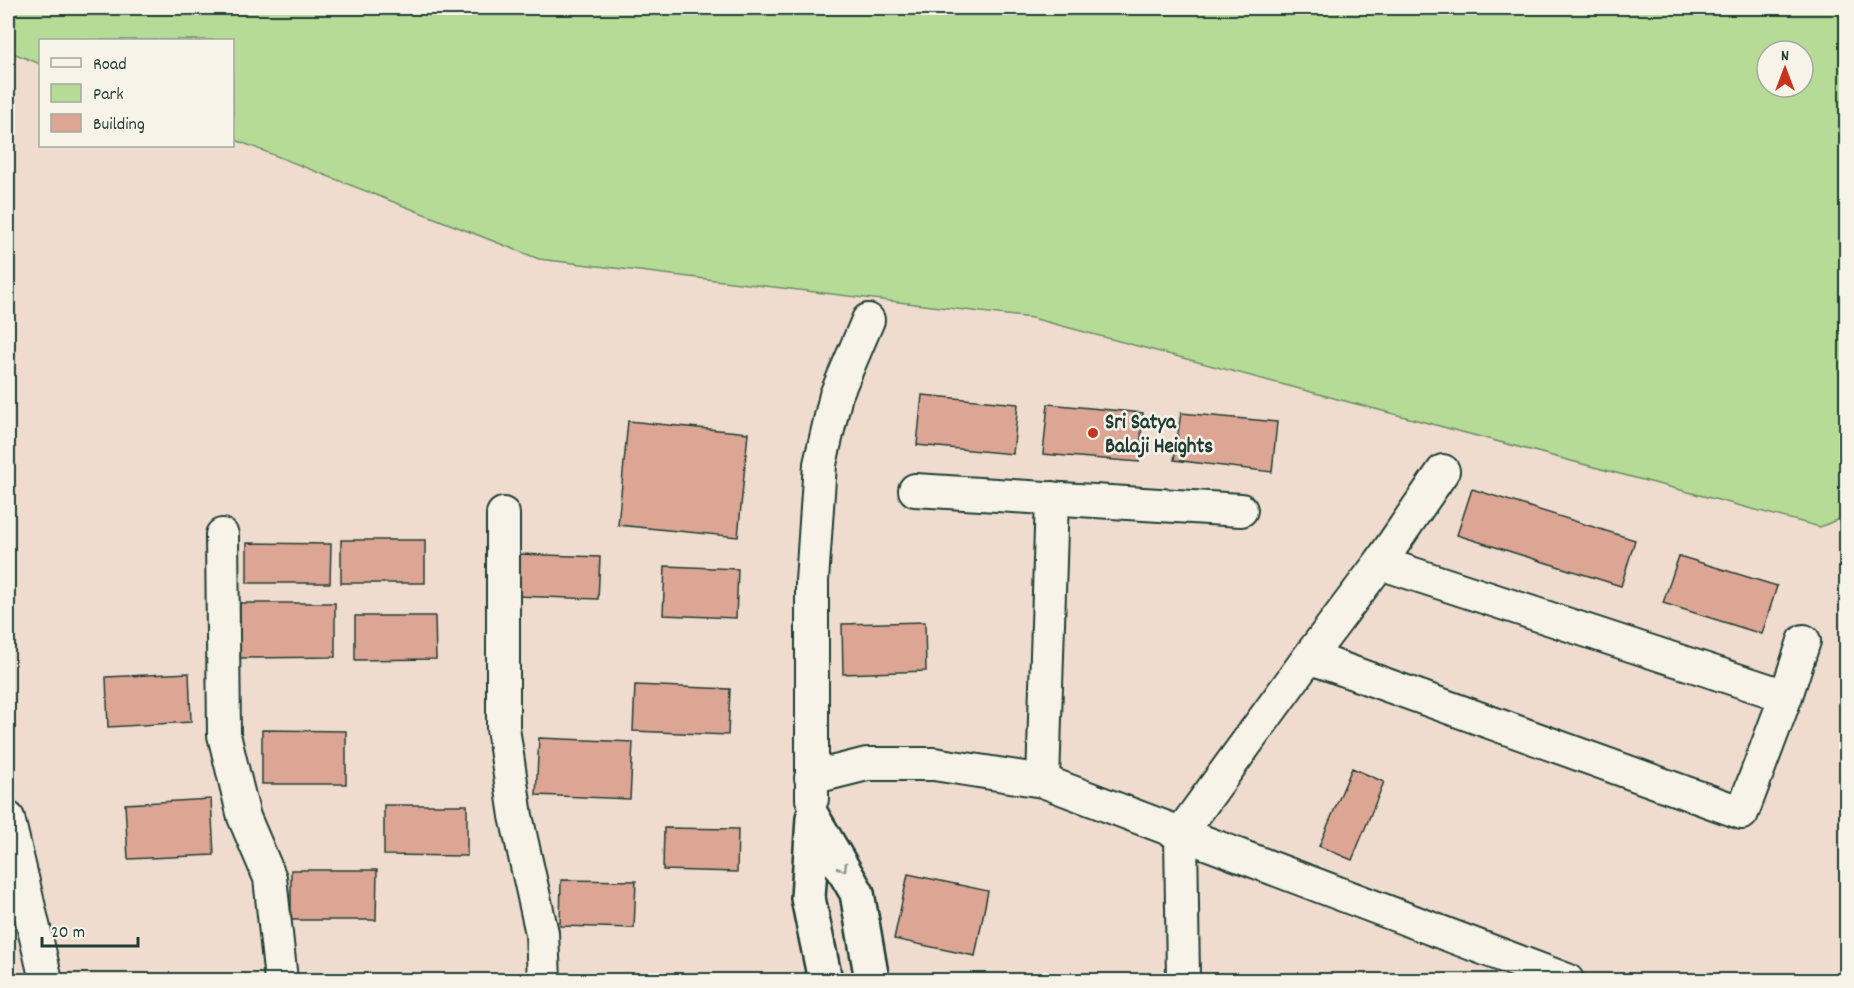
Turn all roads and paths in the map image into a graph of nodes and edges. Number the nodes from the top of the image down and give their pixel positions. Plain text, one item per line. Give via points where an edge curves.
1 (868, 320) dead end
2 (1443, 471) dead end
3 (915, 490) dead end
4 (1052, 498) junction
5 (1241, 510) dead end
6 (503, 514) dead end
7 (222, 536) dead end
8 (1380, 563) junction
9 (1804, 641) dead end
10 (1309, 657) junction
11 (1786, 696) junction
12 (811, 778) junction
13 (1043, 781) junction
14 (8, 818) edge
15 (813, 818) junction
16 (1181, 834) junction
17 (46, 981) edge
18 (281, 981) edge
19 (544, 981) edge
20 (825, 981) edge
21 (872, 981) edge
22 (1183, 981) edge
23 (1567, 981) edge

1 - 12 street via 836,395 819,464 812,581
2 - 8 street
3 - 4 street
4 - 5 street
4 - 13 street
6 - 19 street via 503,728 516,816 542,933
7 - 18 street via 224,735 244,817 270,878
8 - 10 street
8 - 11 street
9 - 11 street
10 - 11 street via 1742,813
10 - 16 street
12 - 13 street via 867,764 934,764
12 - 15 street
13 - 16 street
14 - 17 street
15 - 20 street via 808,898
15 -> 21 street via 857,893
16 - 22 street
16 - 23 street

